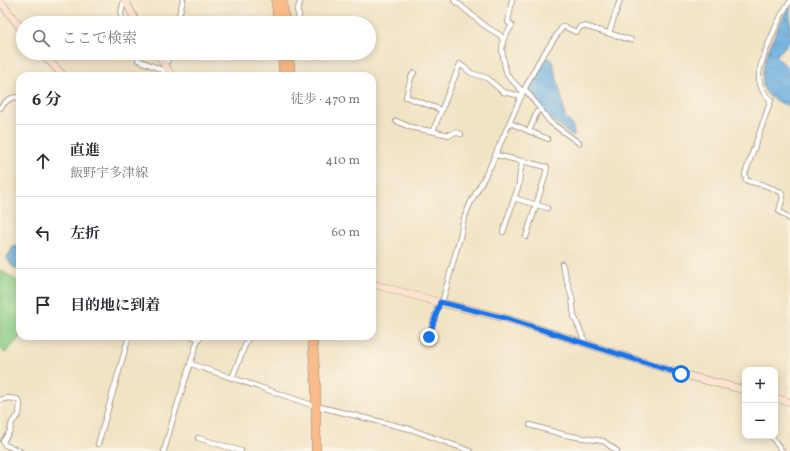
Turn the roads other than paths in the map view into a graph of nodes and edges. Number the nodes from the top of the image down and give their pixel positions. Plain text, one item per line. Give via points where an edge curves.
1 (124, 0) edge
2 (183, 0) edge
3 (276, 0) edge
4 (282, 0) edge
5 (301, 0) edge
6 (454, 0) edge
7 (512, 0) edge
8 (620, 0) edge
9 (0, 1) edge
10 (789, 1) edge
11 (121, 16) edge
12 (133, 16) edge
13 (179, 16) edge
14 (277, 16) edge
15 (284, 16) edge
16 (299, 16) edge
17 (16, 22) edge
18 (609, 33) junction
19 (502, 40) junction
20 (632, 40) dead end
21 (48, 60) edge
22 (138, 60) edge
23 (162, 60) edge
24 (168, 60) edge
25 (283, 60) edge
26 (289, 60) edge
27 (166, 65) junction
28 (60, 72) edge
29 (165, 72) edge
30 (170, 72) edge
31 (284, 72) edge
32 (290, 72) edge
33 (414, 73) dead end
34 (523, 92) junction
35 (16, 96) edge
36 (0, 108) edge
37 (442, 110) junction
38 (537, 112) dead end
39 (396, 122) dead end
40 (510, 123) junction
41 (433, 131) junction
42 (529, 131) junction
43 (461, 134) dead end
44 (548, 139) dead end
45 (579, 143) dead end
46 (496, 155) junction
47 (523, 161) junction
48 (514, 198) junction
49 (537, 205) junction
50 (547, 208) dead end
51 (790, 219) edge
52 (503, 232) dead end
53 (526, 237) dead end
54 (562, 264) dead end
55 (376, 285) edge
56 (441, 302) junction
57 (429, 337) dead end
58 (127, 340) edge
59 (198, 340) edge
60 (247, 340) edge
61 (312, 340) edge
62 (317, 340) edge
63 (586, 344) junction
64 (191, 364) junction
65 (232, 378) junction
66 (742, 389) edge
67 (778, 399) edge
68 (0, 400) edge
69 (790, 402) edge
70 (319, 407) junction
71 (530, 425) dead end
72 (198, 438) dead end
73 (773, 439) edge
74 (98, 444) dead end
75 (20, 451) edge
76 (164, 451) edge
77 (240, 451) edge
78 (316, 451) edge
79 (322, 451) edge
80 (470, 451) edge
81 (617, 451) edge
82 (782, 451) edge

1 - 11 street
1 - 12 main road
2 - 13 street
3 - 14 highway
4 - 15 highway
5 - 16 street via 297,11
6 - 19 street via 485,26 497,32
7 - 19 street via 508,22 512,25
8 - 18 street
9 - 17 main road
10 - 51 street via 760,68 761,86 772,100 745,174 746,180 781,192 779,211
18 - 20 street
18 - 34 street via 584,26 576,32 563,26 539,61
19 - 34 street via 508,75
21 - 28 main road
22 - 29 street
23 - 27 main road
24 - 27 street
25 - 31 highway
26 - 32 highway
27 - 30 main road
33 - 37 street via 406,97
34 - 37 street via 503,92 487,78 471,72 460,64
34 - 40 street
34 - 45 street via 550,122
35 - 36 street
37 - 41 street
38 - 42 street
39 - 41 street via 410,128
40 - 42 street
40 - 46 street
41 - 43 street via 450,135 455,132
42 - 44 street
46 - 47 street
46 - 56 street via 463,221
47 - 48 street
47 - 49 street via 547,167
48 - 49 street
48 - 52 street
49 - 50 street
49 - 53 street
54 - 63 street via 572,298 574,316
55 - 56 main road
56 - 57 street
56 - 63 main road via 505,318
58 - 74 street
59 - 64 street
60 - 65 street
61 - 70 highway
62 - 70 highway
63 - 66 main road via 681,374
64 - 65 street
64 - 76 street
65 - 70 street
67 - 69 main road
68 - 75 street via 17,399 20,403 19,415 12,422 10,431 3,441 5,445
70 - 78 highway
70 - 79 highway
70 - 80 street via 410,429
71 - 81 street via 565,435 603,441
72 - 77 street
73 - 82 street

